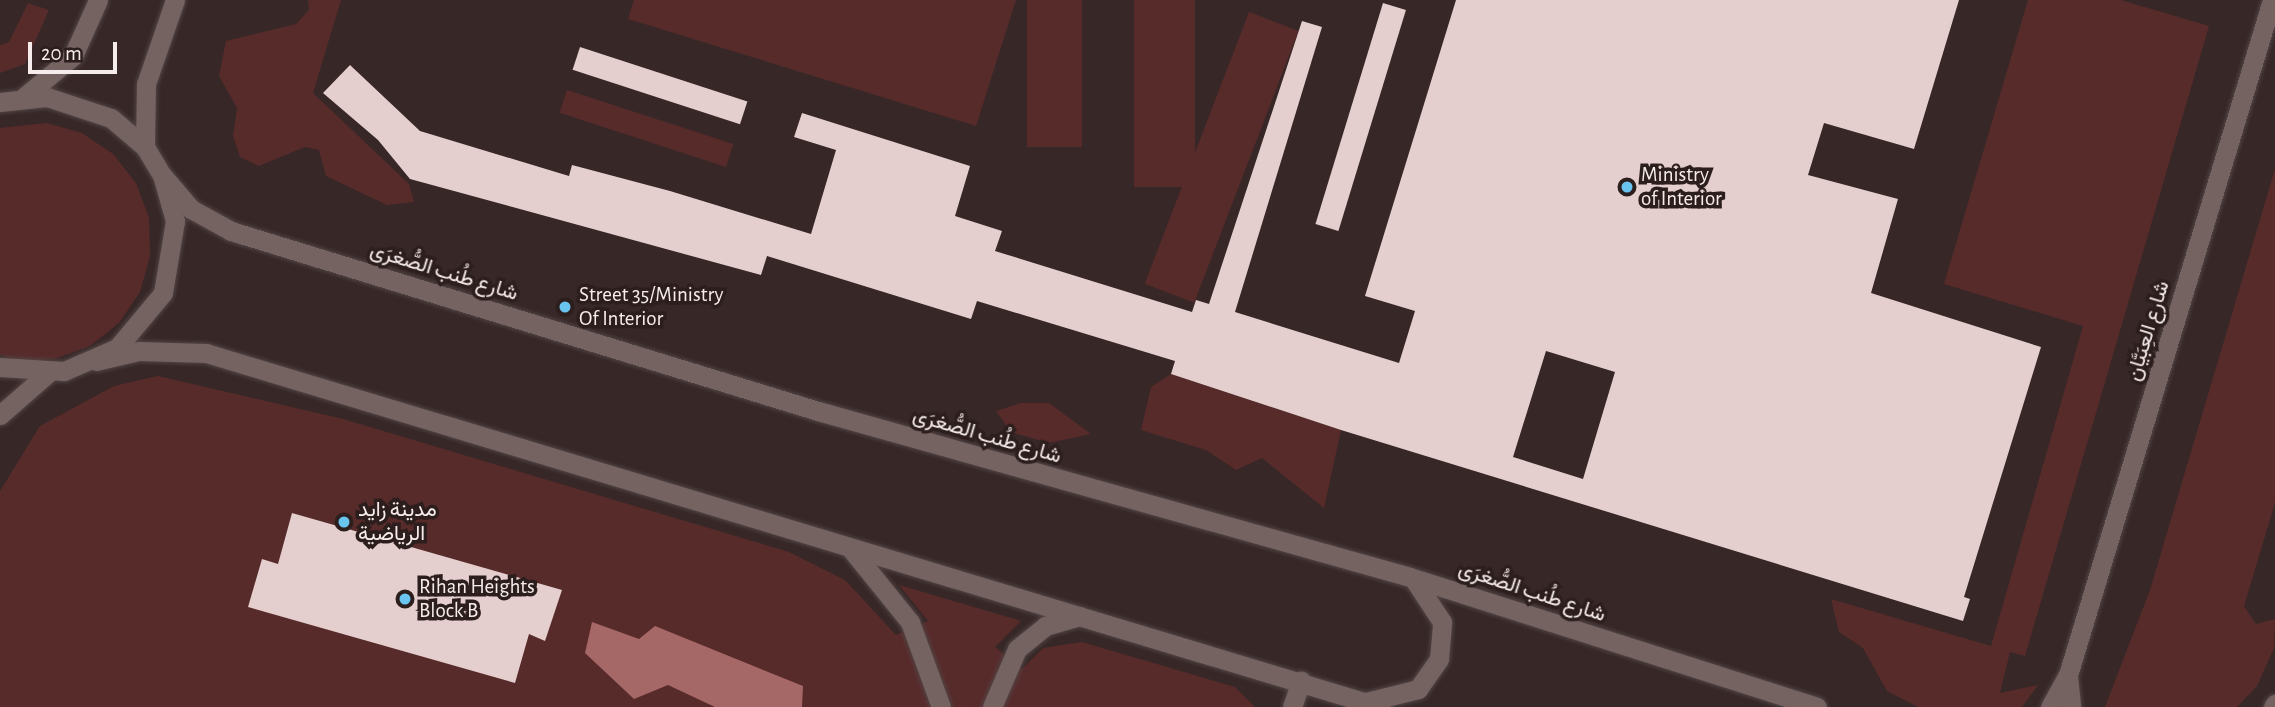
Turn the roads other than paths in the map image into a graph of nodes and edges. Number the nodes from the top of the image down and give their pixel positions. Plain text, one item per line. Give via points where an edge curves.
1 (98, 0) edge
2 (175, 0) edge
3 (2272, 0) edge
4 (24, 97) junction
5 (0, 102) edge
6 (145, 146) junction
7 (162, 175) junction
8 (96, 360) junction
9 (0, 367) edge
10 (48, 373) junction
11 (0, 415) edge
12 (851, 549) junction
13 (1410, 577) junction
14 (1080, 616) junction
15 (2068, 676) junction
16 (1301, 681) junction
17 (1373, 705) edge
18 (941, 707) edge
19 (992, 707) edge
20 (1292, 707) edge
21 (1817, 707) edge
22 (2050, 707) edge
23 (2071, 707) edge

1 - 4 street via 73,56
2 - 6 street via 146,84
3 - 15 street, شارع العِبَيَّان
4 - 5 street
4 - 6 street via 90,107
6 - 7 street
7 - 8 street via 175,222 163,293 135,333
7 - 13 street, شارع طُنب الصُّغرَى via 191,209 231,231 818,411
8 - 10 street
8 - 12 street via 139,351 206,353
9 - 10 street
10 - 11 street
12 - 14 street
12 - 18 street via 911,622
13 - 17 street via 1425,589 1442,622 1439,659 1418,689
13 - 21 street, شارع طُنب الصُّغرَى
14 - 16 street
14 - 19 street via 1045,626 1017,649
15 - 22 street, شارع العِبَيَّان
15 - 23 street, شارع العِبَيَّان
16 - 17 street
16 - 20 street

